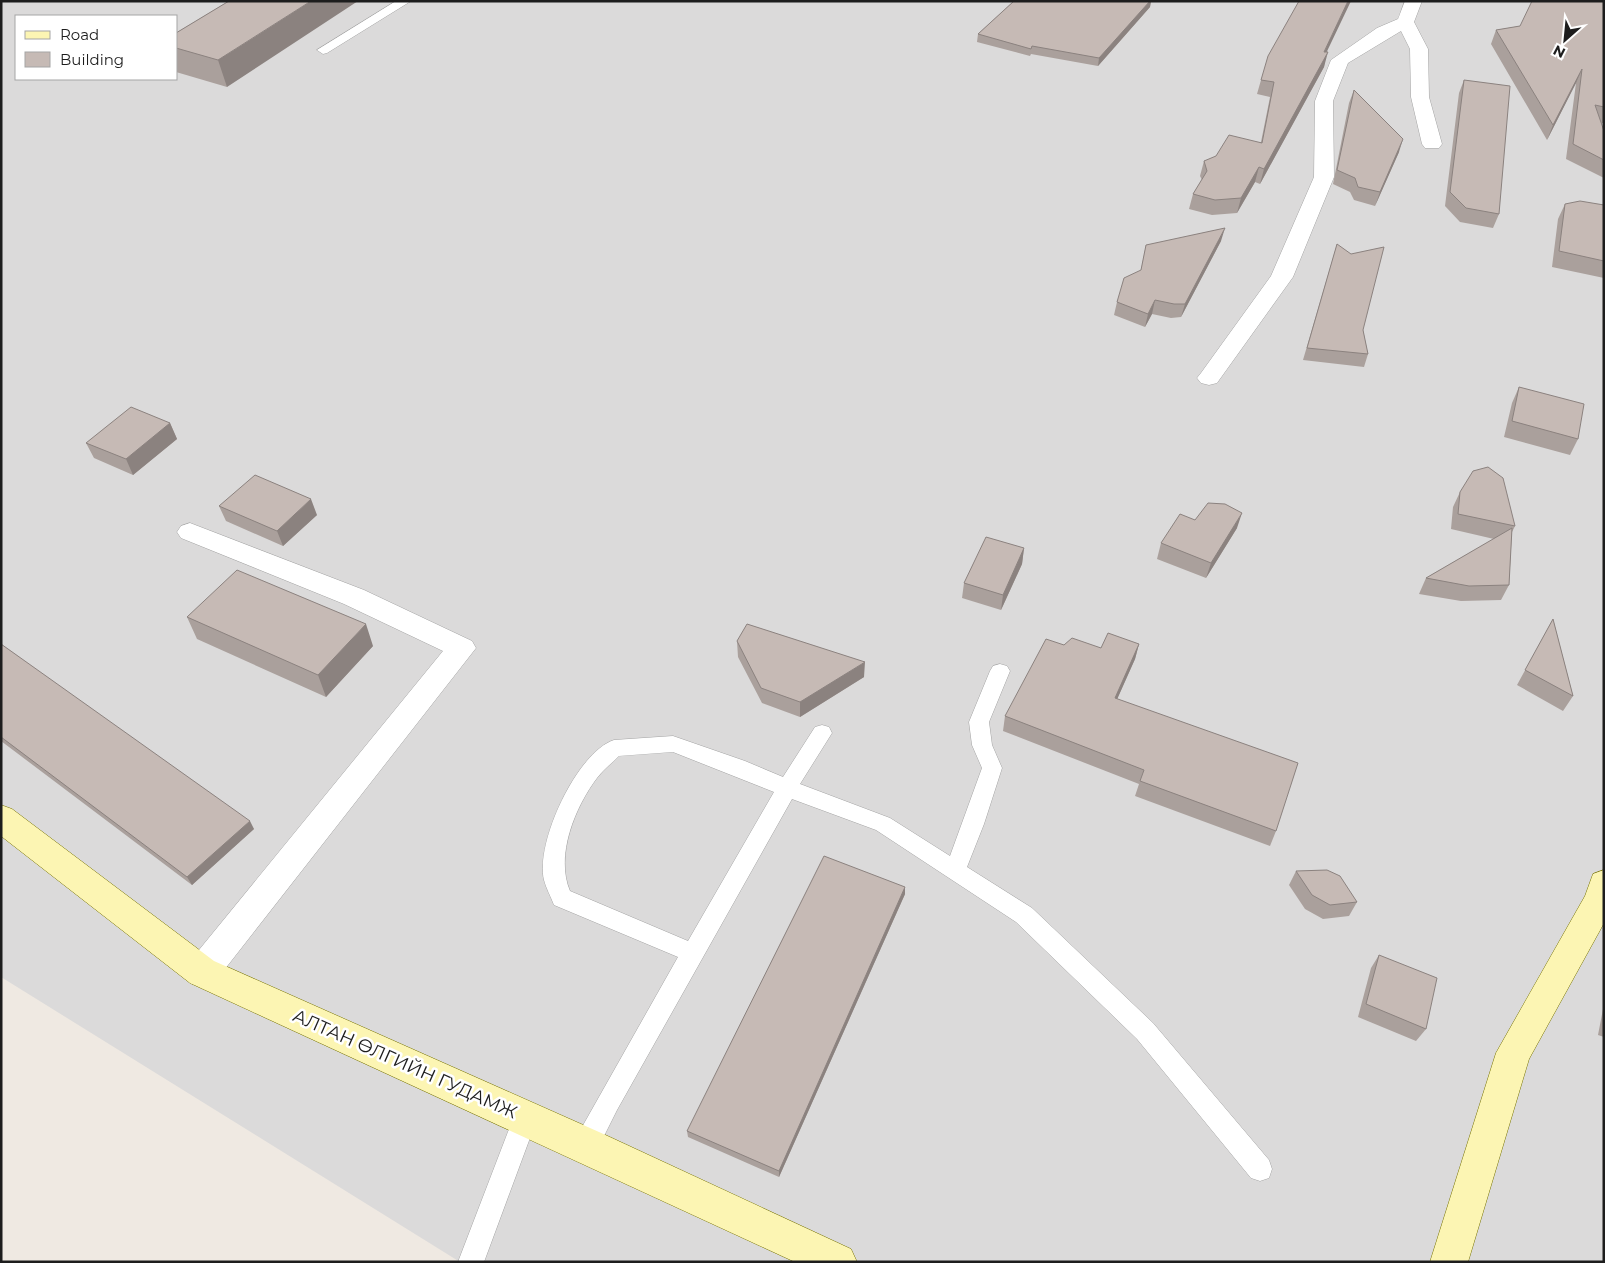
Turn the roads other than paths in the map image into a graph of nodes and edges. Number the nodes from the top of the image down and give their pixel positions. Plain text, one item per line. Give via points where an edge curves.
1 (405, 1) edge
2 (1414, 1) edge
3 (1405, 22) junction
4 (323, 50) dead end
5 (1432, 144) dead end
6 (1209, 378) dead end
7 (190, 532) dead end
8 (1000, 670) dead end
9 (822, 733) dead end
10 (787, 788) junction
11 (1, 818) edge
12 (955, 871) junction
13 (1603, 895) edge
14 (693, 953) junction
15 (202, 972) junction
16 (525, 1118) junction
17 (586, 1145) junction
18 (1260, 1169) dead end
19 (471, 1262) edge
20 (838, 1262) edge
21 (1449, 1262) edge

1 - 4 lane
2 - 3 street
3 - 5 street via 1419,49 1420,97
3 - 6 street via 1340,60 1324,101 1324,177 1282,277
7 - 15 street via 354,597 462,648
8 - 12 lane via 979,722 982,745 992,768
9 - 10 lane
10 - 12 lane via 883,824
10 - 14 lane
10 - 14 lane via 673,744 624,747 614,748 590,771 569,805 556,847 554,879 562,898
11 - 15 main road, АЛТАН ӨЛГИЙН ГУДАМЖ
12 - 18 lane via 1024,916 1145,1031
13 - 21 main road via 1513,1053
14 - 17 lane
15 - 16 main road, АЛТАН ӨЛГИЙН ГУДАМЖ
16 - 17 main road, АЛТАН ӨЛГИЙН ГУДАМЖ
16 - 19 lane
17 - 20 main road, АЛТАН ӨЛГИЙН ГУДАМЖ

